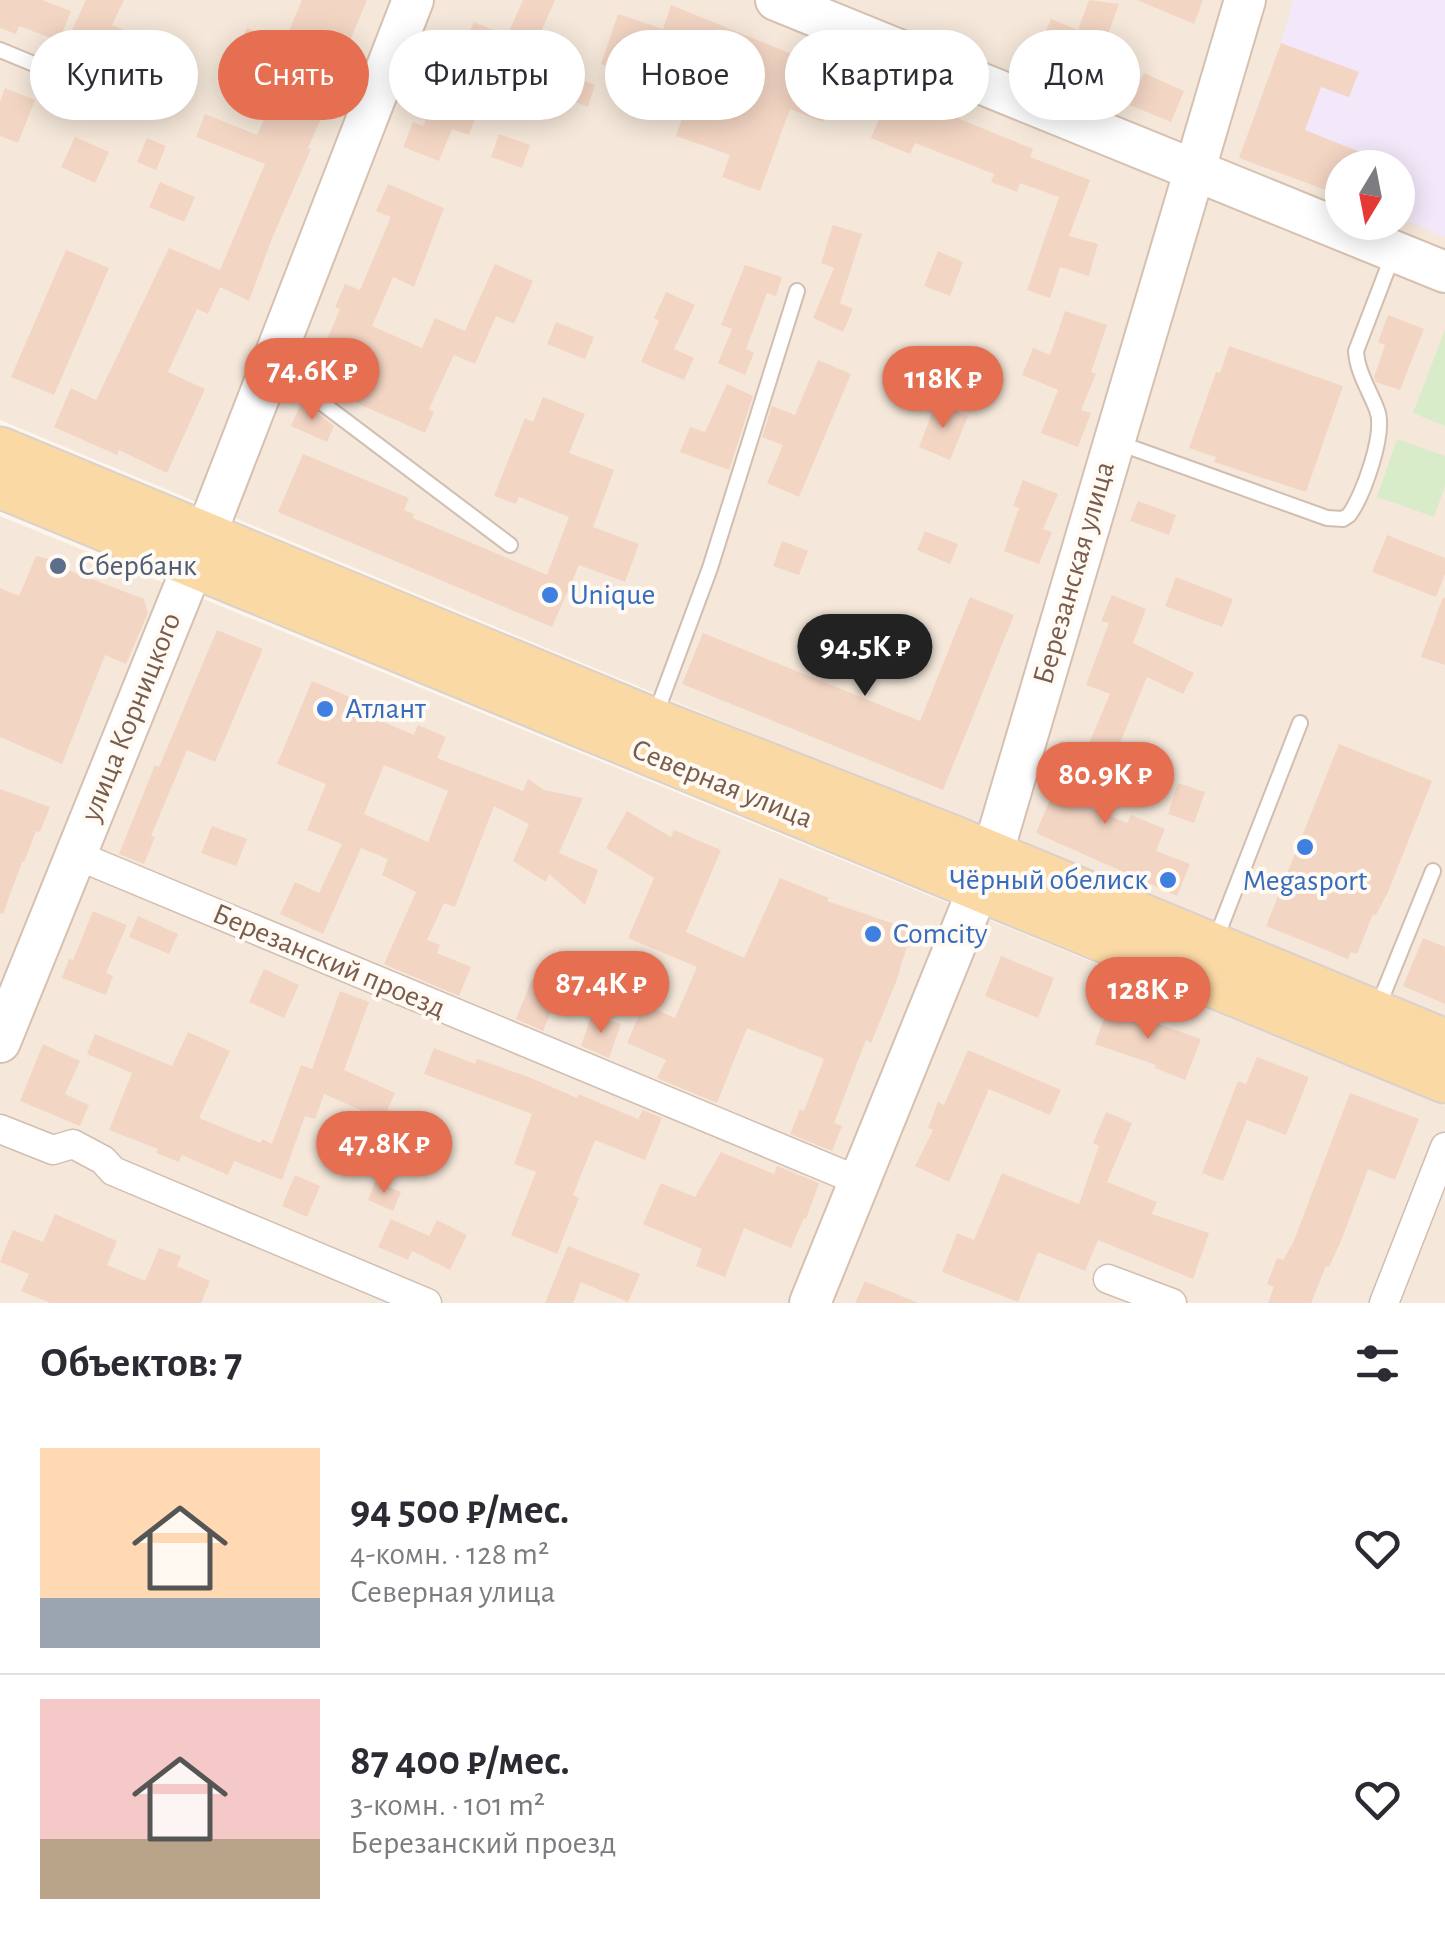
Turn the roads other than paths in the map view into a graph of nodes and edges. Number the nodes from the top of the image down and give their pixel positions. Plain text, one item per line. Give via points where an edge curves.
1 (413, 0) edge
2 (776, 0) edge
3 (1244, 0) edge
4 (828, 10) edge
5 (0, 50) edge
6 (30, 62) edge
7 (1193, 170) junction
8 (1394, 252) junction
9 (1445, 272) edge
10 (798, 290) dead end
11 (267, 373) junction
12 (1113, 441) junction
13 (0, 450) edge
14 (0, 485) edge
15 (510, 545) dead end
16 (199, 550) junction
17 (652, 721) junction
18 (1300, 722) dead end
19 (76, 855) junction
20 (1432, 871) dead end
21 (985, 872) junction
22 (1213, 946) junction
23 (1376, 1013) junction
24 (0, 1042) edge
25 (1445, 1042) edge
26 (1445, 1080) edge
27 (0, 1129) edge
28 (1445, 1147) edge
29 (859, 1181) junction
30 (1108, 1279) dead end
31 (427, 1303) edge
32 (810, 1303) edge
33 (1172, 1303) edge
34 (1384, 1303) edge

1 - 11 street, улица Корницкого
2 - 4 street
3 - 7 street, Березанская улица
4 - 7 street
5 - 6 lane
7 - 8 street
7 - 12 street, Березанская улица
8 - 9 street
8 - 12 lane via 1356,351 1380,428 1349,515 1327,518
10 - 17 lane via 710,568
11 - 15 lane via 306,391
11 - 16 street, улица Корницкого
12 - 21 street, Березанская улица
13 - 16 main road, Северная улица
14 - 16 main road, Северная улица
16 - 17 main road, Северная улица
16 - 19 street, улица Корницкого
16 - 21 main road, Северная улица
17 - 21 main road, Северная улица
18 - 22 lane
19 - 24 street, улица Корницкого
19 - 29 street, Березанский проезд
20 - 23 lane
21 - 22 main road, Северная улица
21 - 26 main road, Северная улица
21 - 29 street, Березанская улица
22 - 23 main road, Северная улица
23 - 25 main road, Северная улица
27 - 31 street via 53,1150 73,1144 114,1171
28 - 34 street
29 - 32 street, Березанская улица
30 - 33 street

